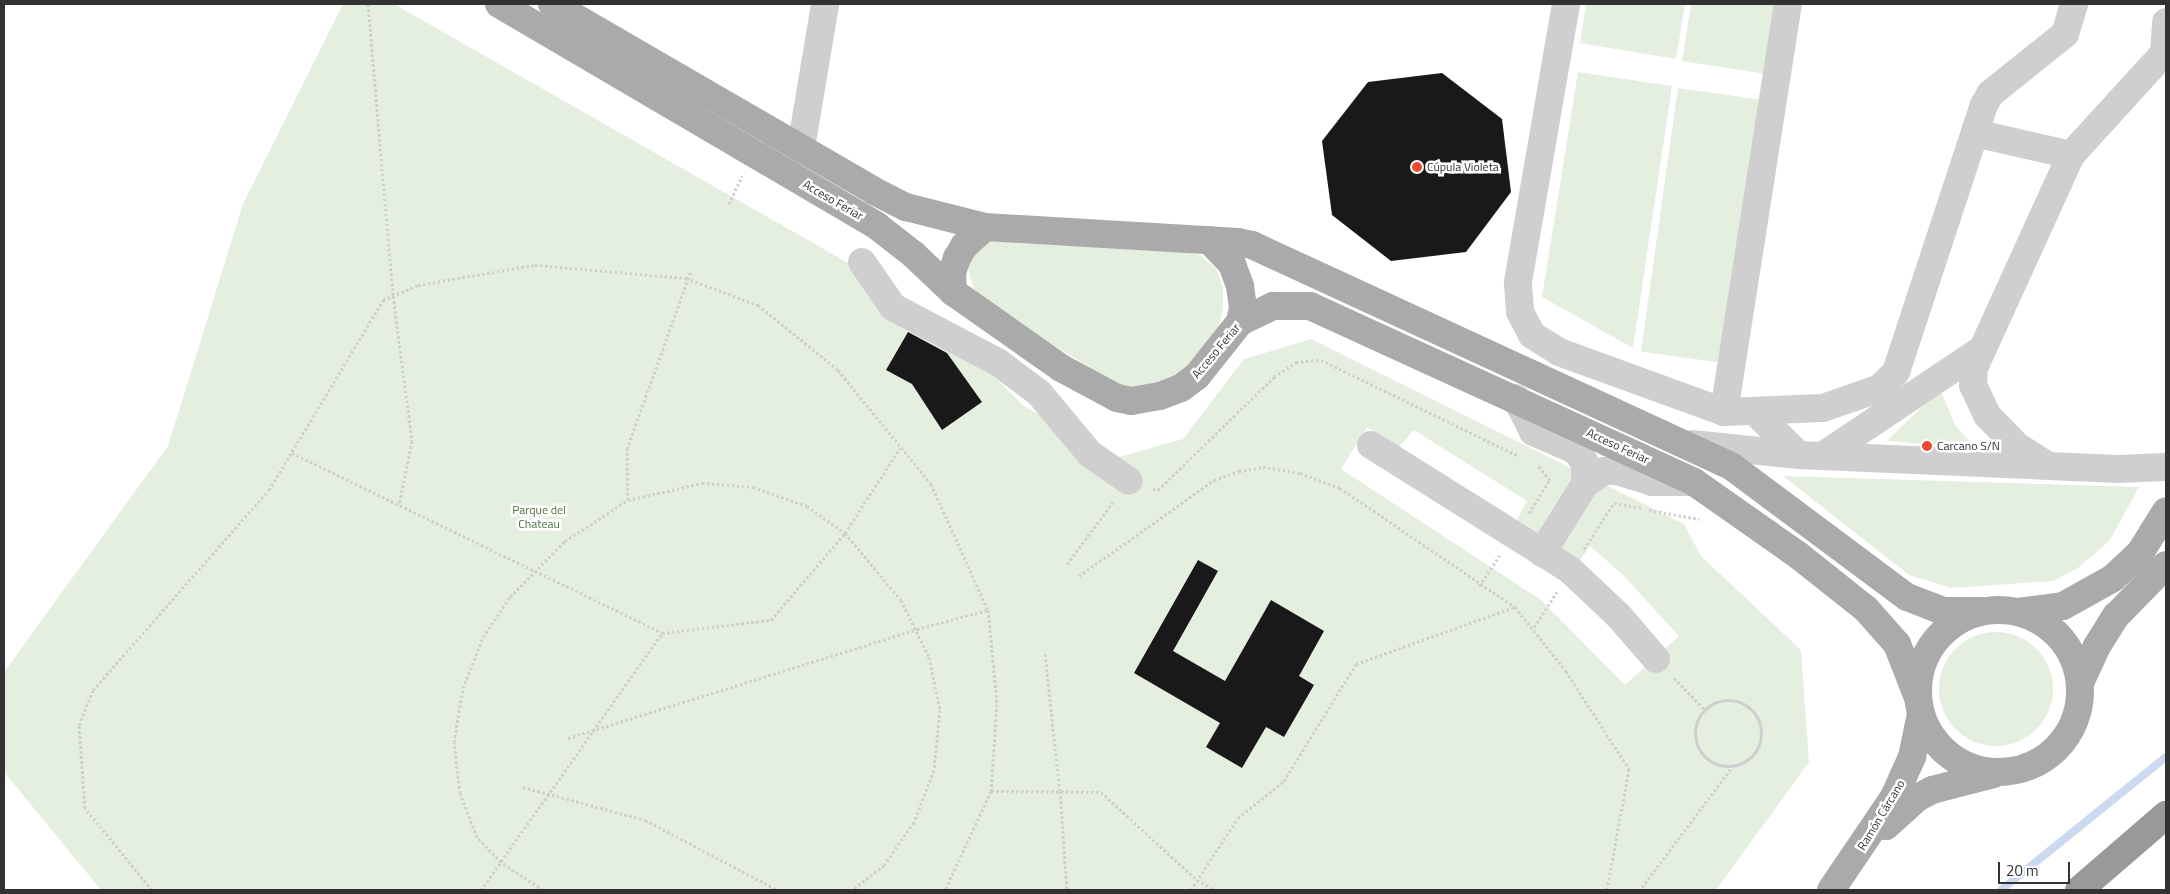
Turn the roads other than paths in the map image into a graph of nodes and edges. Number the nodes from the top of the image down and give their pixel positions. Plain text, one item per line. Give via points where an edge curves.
1 (499, 4) edge
2 (552, 4) edge
3 (825, 4) edge
4 (1566, 4) edge
5 (1788, 4) edge
6 (2074, 4) edge
7 (2166, 22) edge
8 (1975, 133) junction
9 (801, 148) junction
10 (2071, 155) junction
11 (985, 227) junction
12 (1209, 240) junction
13 (862, 262) dead end
14 (953, 292) junction
15 (1240, 322) junction
16 (1978, 352) junction
17 (1516, 398) junction
18 (1754, 411) junction
19 (1724, 412) junction
20 (1679, 442) junction
21 (1371, 444) dead end
22 (1811, 455) junction
23 (2047, 466) junction
24 (2166, 467) edge
25 (1129, 481) road end
26 (1694, 482) junction
27 (1585, 484) junction
28 (2166, 511) edge
29 (1542, 553) junction
30 (2166, 565) edge
31 (1981, 611) junction
32 (2018, 612) junction
33 (1656, 659) road end
34 (2080, 683) junction
35 (1919, 706) junction
36 (2005, 772) junction
37 (2166, 815) edge
38 (1856, 857) junction
39 (1831, 890) edge
40 (2078, 890) edge

1 - 14 main road, Acceso Feriar via 877,226
2 - 9 main road
3 - 9 street
4 - 19 street via 1518,283 1520,312 1532,335 1559,352
5 - 19 street
6 - 8 street via 2065,34 1990,94
7 - 10 street via 2164,53
8 - 10 street
8 - 18 street via 1896,372 1880,388 1823,408
9 - 11 main road via 906,207
10 - 16 street
11 - 12 main road
11 - 14 main road via 964,246 957,258 952,273
12 - 15 main road via 1229,260 1240,286 1243,308
12 - 20 main road via 1252,246
13 - 25 street via 893,307 999,363 1039,393 1090,454
14 - 15 main road, Acceso Feriar via 1062,368 1117,398 1131,401 1160,396 1197,376
15 - 17 main road, Acceso Feriar via 1273,306 1310,306
16 - 22 street
16 - 23 street via 1973,385 1987,415 2018,447
17 - 26 main road, Acceso Feriar
17 - 27 street via 1533,432 1575,450 1584,463
18 - 19 street
18 - 22 street
20 - 22 street
20 - 31 main road via 1731,466 1767,490 1908,597 1944,611
21 - 29 street
22 - 23 street
23 - 24 street
26 - 27 street via 1652,482 1617,470 1604,471
26 - 35 main road, Acceso Feriar via 1798,555 1866,609 1897,644
27 - 29 street
28 - 32 main road via 2140,553 2113,578 2063,606
29 - 33 street via 1570,570 1618,615
30 - 34 main road via 2116,616 2097,646
31 - 32 main road
31 - 35 main road via 1946,628 1933,642 1918,678
32 - 34 main road via 2053,630 2075,663
34 - 36 main road via 2076,715 2061,743 2036,763
35 - 36 main road via 1939,746 1953,758 1987,771
35 - 38 main road, Ramón Cárcano via 1918,738 1905,775
36 - 38 main road, Ramón Cárcano via 1950,784 1917,798
37 - 40 highway
38 - 39 main road, Ramón Cárcano

